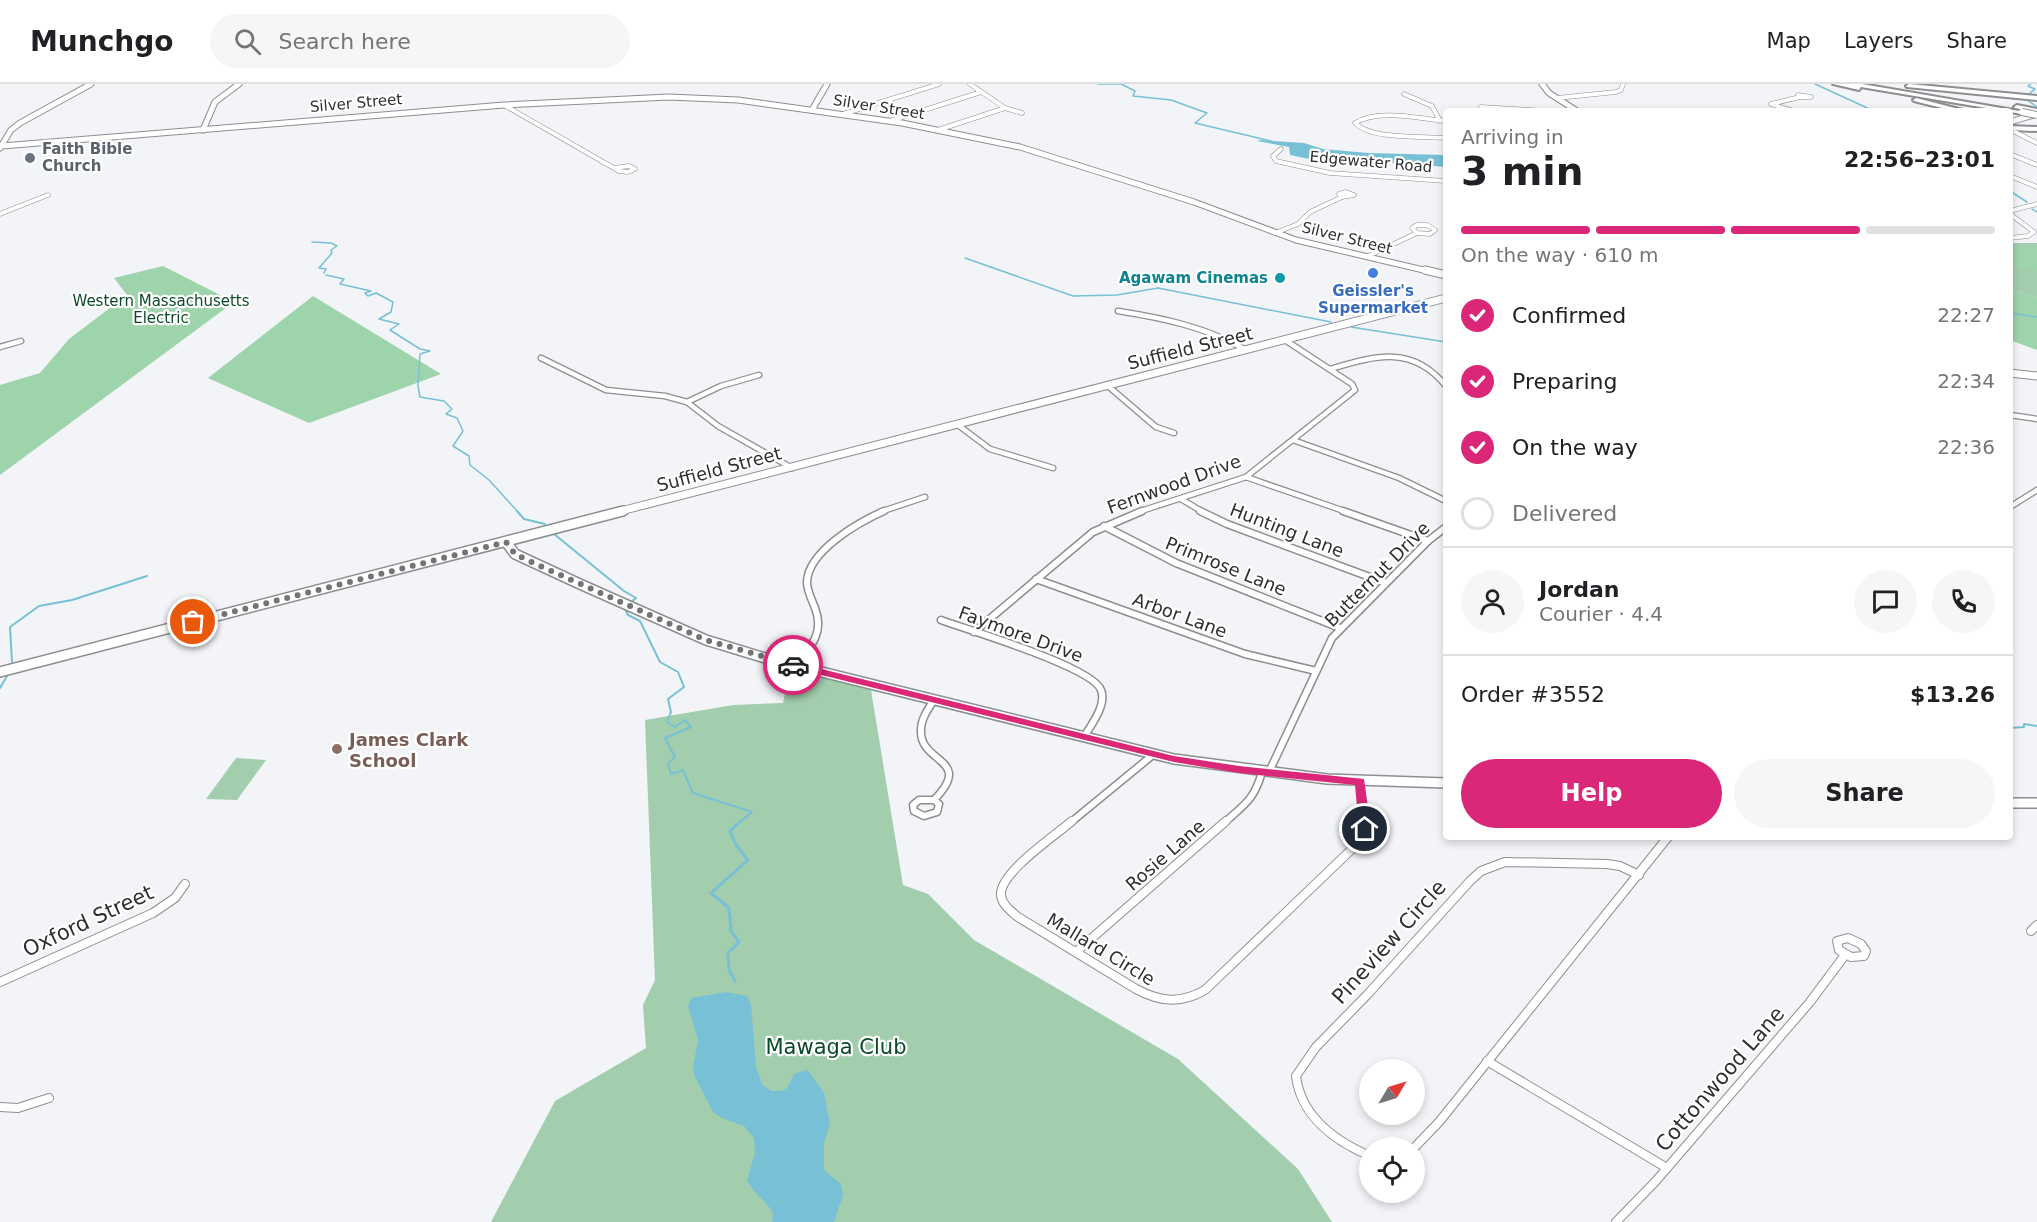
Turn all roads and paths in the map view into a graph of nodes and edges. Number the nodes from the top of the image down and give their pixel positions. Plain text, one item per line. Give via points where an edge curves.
1 (91, 84) edge
2 (239, 84) edge
3 (827, 84) edge
4 (939, 84) edge
5 (970, 84) edge
6 (1542, 84) edge
7 (1623, 84) edge
8 (1836, 84) edge
9 (1852, 84) edge
10 (1877, 84) edge
11 (1892, 84) edge
12 (981, 92) junction
13 (1404, 94) dead end
14 (1800, 97) dead end
15 (1557, 98) junction
16 (2037, 98) edge
17 (504, 105) junction
18 (1005, 108) junction
19 (1572, 108) edge
20 (1784, 108) edge
21 (1948, 108) edge
22 (1998, 108) edge
23 (812, 110) junction
24 (2013, 111) edge
25 (1022, 113) dead end
26 (843, 114) junction
27 (2037, 115) edge
28 (890, 121) junction
29 (1440, 121) joint
30 (2013, 125) edge
31 (2013, 125) edge
32 (2013, 126) edge
33 (2037, 129) edge
34 (202, 130) junction
35 (938, 130) junction
36 (1443, 138) edge
37 (2037, 143) edge
38 (1, 147) edge
39 (1281, 148) dead end
40 (2013, 155) edge
41 (2037, 165) edge
42 (614, 168) junction
43 (2013, 177) edge
44 (1443, 181) edge
45 (2037, 187) edge
46 (48, 195) dead end
47 (1342, 197) dead end
48 (2037, 204) edge
49 (2013, 211) edge
50 (0, 214) edge
51 (2013, 215) edge
52 (1275, 233) junction
53 (1417, 233) junction
54 (2013, 237) edge
55 (1366, 257) junction
56 (1443, 274) edge
57 (1443, 299) edge
58 (1118, 311) dead end
59 (1285, 340) junction
60 (21, 341) dead end
61 (0, 346) edge
62 (1246, 350) junction
63 (541, 358) dead end
64 (1329, 369) junction
65 (2013, 372) edge
66 (759, 375) dead end
67 (2037, 376) edge
68 (1443, 383) edge
69 (1108, 386) junction
70 (687, 402) junction
71 (2013, 415) edge
72 (2037, 418) edge
73 (958, 425) junction
74 (1174, 433) dead end
75 (1293, 440) junction
76 (792, 468) junction
77 (1053, 468) dead end
78 (1245, 477) junction
79 (2037, 490) edge
80 (925, 497) dead end
81 (1181, 499) junction
82 (1443, 500) edge
83 (2013, 505) edge
84 (1104, 526) junction
85 (1443, 529) edge
86 (1428, 541) junction
87 (506, 542) junction
88 (1036, 579) junction
89 (1386, 583) junction
90 (941, 620) dead end
91 (1340, 628) junction
92 (974, 632) junction
93 (795, 666) junction
94 (1316, 670) junction
95 (0, 672) edge
96 (934, 700) junction
97 (1084, 737) junction
98 (1154, 754) junction
99 (1265, 772) junction
100 (1360, 782) junction
101 (1443, 783) edge
102 (934, 800) dead end
103 (2013, 803) edge
104 (2037, 803) edge
105 (1666, 840) edge
106 (1639, 875) junction
107 (185, 884) dead end
108 (1076, 952) junction
109 (1845, 955) dead end
110 (0, 982) edge
111 (1487, 1061) junction
112 (49, 1098) dead end
113 (0, 1107) edge
114 (1425, 1138) edge
115 (1359, 1151) edge
116 (1667, 1168) junction
117 (1616, 1222) edge

1 - 38 street via 20,123
2 - 34 street via 215,102
3 - 23 street
4 - 26 street
5 - 12 street
6 - 15 street
7 - 15 street via 1616,92
8 - 21 highway
9 - 22 highway, bridge
10 - 27 highway, bridge via 2029,110
11 - 16 highway
12 - 18 street
12 - 28 street
13 - 29 street via 1436,110
14 - 20 street via 1771,104
15 - 19 street
17 - 23 street, Silver Street via 696,98
17 - 34 street, Silver Street
17 - 42 street
18 - 25 street
18 - 35 street
23 - 26 street, Silver Street
24 - 27 highway, bridge
26 - 28 street, Silver Street
27 - 30 street
28 - 35 street, Silver Street
29 - 36 street via 1377,116 1355,123 1372,133
31 - 33 highway
32 - 37 street
34 - 38 street, Silver Street
35 - 52 street, Silver Street via 1052,156
39 - 44 street, Edgewater Road via 1273,156 1276,161 1321,172
40 - 41 street
42 - 42 street via 625,172 635,169 629,166
43 - 45 street
46 - 50 street
47 - 52 street
48 - 49 street
51 - 54 street via 2034,233
52 - 55 street, Silver Street
53 - 53 street via 1430,234 1435,230 1416,226 1412,229
53 - 55 street
55 - 56 street, Silver Street
57 - 59 street, Suffield Street
58 - 62 street via 1175,323 1230,340
59 - 62 street, Suffield Street
59 - 64 street
60 - 61 street
62 - 69 street, Suffield Street
63 - 70 street via 606,390
64 - 68 street via 1377,357 1400,356 1432,372
64 - 75 street, Fernwood Drive via 1355,388 1354,392
65 - 67 street
66 - 70 street via 721,386
69 - 73 street, Suffield Street
69 - 74 street via 1156,427
70 - 76 street via 718,426
71 - 72 street
73 - 76 street, Suffield Street
73 - 77 street via 988,449
75 - 78 street, Fernwood Drive
75 - 82 street via 1399,478
76 - 87 street, Suffield Street
78 - 81 street, Fernwood Drive
78 - 86 street
79 - 83 street
80 - 93 street via 907,500 861,524 819,553 810,568 807,585 819,618 819,634
81 - 84 street, Fernwood Drive
81 - 89 street, Hunting Lane via 1227,524
84 - 88 street, Fernwood Drive
84 - 91 street, Primrose Lane via 1176,563
85 - 86 street, Butternut Drive
86 - 89 street, Butternut Drive
87 - 93 street via 515,554 529,561 698,637
87 - 95 street, Suffield Street
88 - 92 street, Fernwood Drive
88 - 94 street, Arbor Lane via 1245,654
89 - 91 street, Butternut Drive
90 - 92 street, Faymore Drive
91 - 94 street, Butternut Drive
92 - 97 street, Faymore Drive via 1074,668 1097,682 1103,691 1103,701
93 - 96 street
94 - 99 street, Butternut Drive
96 - 97 street
96 - 102 street via 921,725 921,736 944,761 950,774
97 - 98 street
98 - 99 street
98 - 108 street, Mallard Circle via 1020,864 1001,887 1003,902 1012,912
99 - 100 street
99 - 108 street, Rosie Lane via 1250,800
100 - 101 street
100 - 108 street, Mallard Circle via 1365,826 1358,842 1199,994 1180,1001 1154,999
103 - 104 street
105 - 106 street
106 - 111 street
106 - 115 street, Pineview Circle via 1620,866 1600,863 1512,862 1488,867 1470,881 1316,1047 1298,1072 1300,1095 1317,1119 1342,1143
107 - 110 street, Oxford Street via 175,898 153,913
109 - 116 street, Cottonwood Lane via 1810,1002
111 - 114 street
111 - 116 street
112 - 113 street via 18,1108
116 - 117 street, Cottonwood Lane

